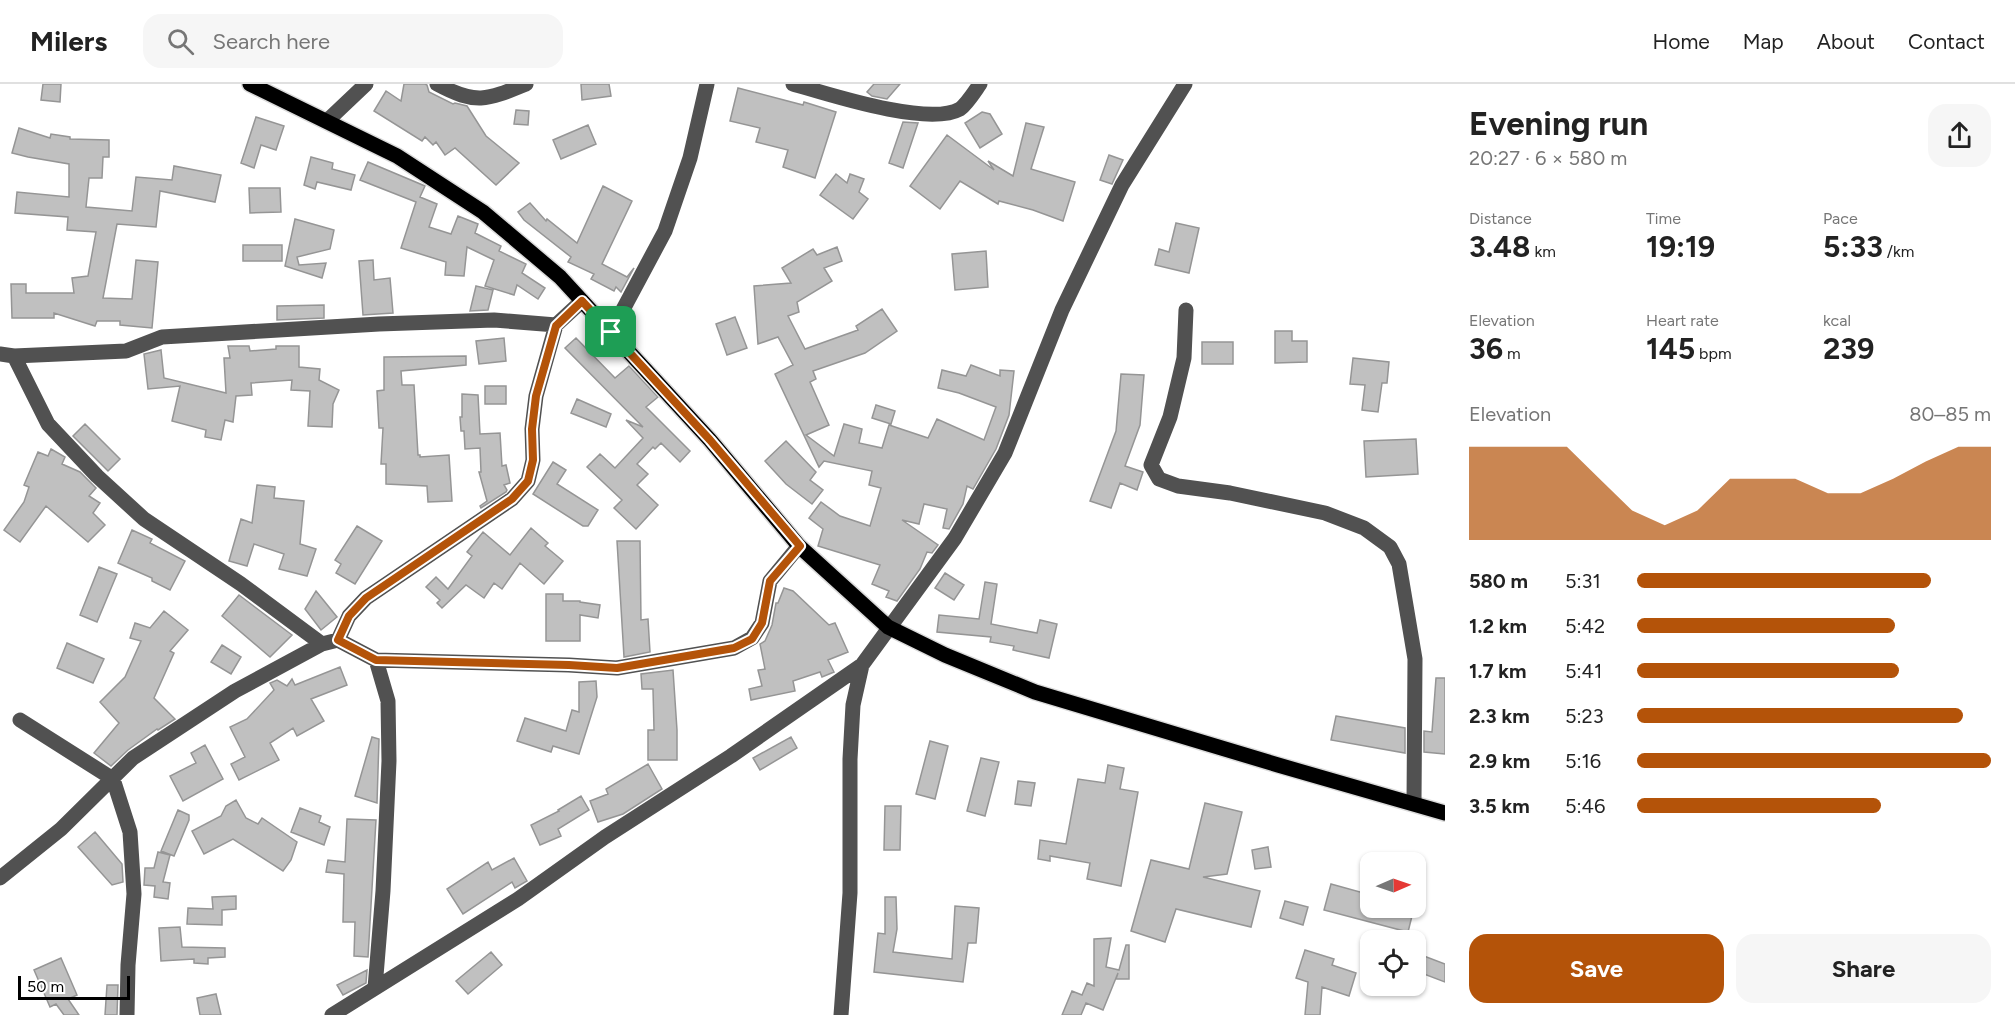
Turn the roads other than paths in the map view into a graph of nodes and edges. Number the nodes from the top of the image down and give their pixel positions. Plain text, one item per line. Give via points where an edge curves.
1 (250, 84) edge
2 (366, 84) edge
3 (437, 84) edge
4 (526, 84) edge
5 (707, 84) edge
6 (793, 84) edge
7 (980, 84) edge
8 (1185, 84) edge
9 (327, 122) junction
10 (582, 301) junction
11 (1186, 310) dead end
12 (556, 326) junction
13 (611, 332) junction
14 (7, 355) edge
15 (800, 546) junction
16 (888, 627) junction
17 (338, 640) junction
18 (322, 644) junction
19 (376, 660) junction
20 (862, 665) junction
21 (20, 720) dead end
22 (113, 779) junction
23 (1414, 803) junction
24 (1445, 813) edge
25 (0, 878) edge
26 (375, 988) junction
27 (127, 1015) edge
28 (332, 1015) edge
29 (841, 1015) edge

1 - 9 main road
2 - 9 street
3 - 4 street via 476,99
5 - 13 street via 690,158 665,231
6 - 7 street via 859,103 931,116 960,109
8 - 16 street via 1122,185 1062,310 1005,453 955,538
9 - 10 main road via 398,156 483,212 560,277
10 - 12 street
10 - 13 main road
11 - 23 street via 1184,358 1170,417 1151,465 1159,479 1178,486 1325,513 1364,528 1390,548 1399,564 1415,659
12 - 14 street via 494,320 379,324 162,337 126,351
12 - 17 street via 536,396 533,460 528,481 512,499 366,598 349,616
13 - 15 main road
14 - 18 street via 48,424 144,519
15 - 16 main road
15 - 19 street via 770,581 762,623 752,639 734,648 617,668
16 - 20 street
16 - 23 main road via 1035,692
17 - 18 street
17 - 19 street
18 - 22 street via 235,691 133,758
19 - 26 street via 388,701 389,761
20 - 26 street via 519,898
20 - 29 street via 851,738 850,893
21 - 22 street
22 - 25 street via 61,829
22 - 27 street via 130,832 134,894
23 - 24 main road
26 - 28 street

